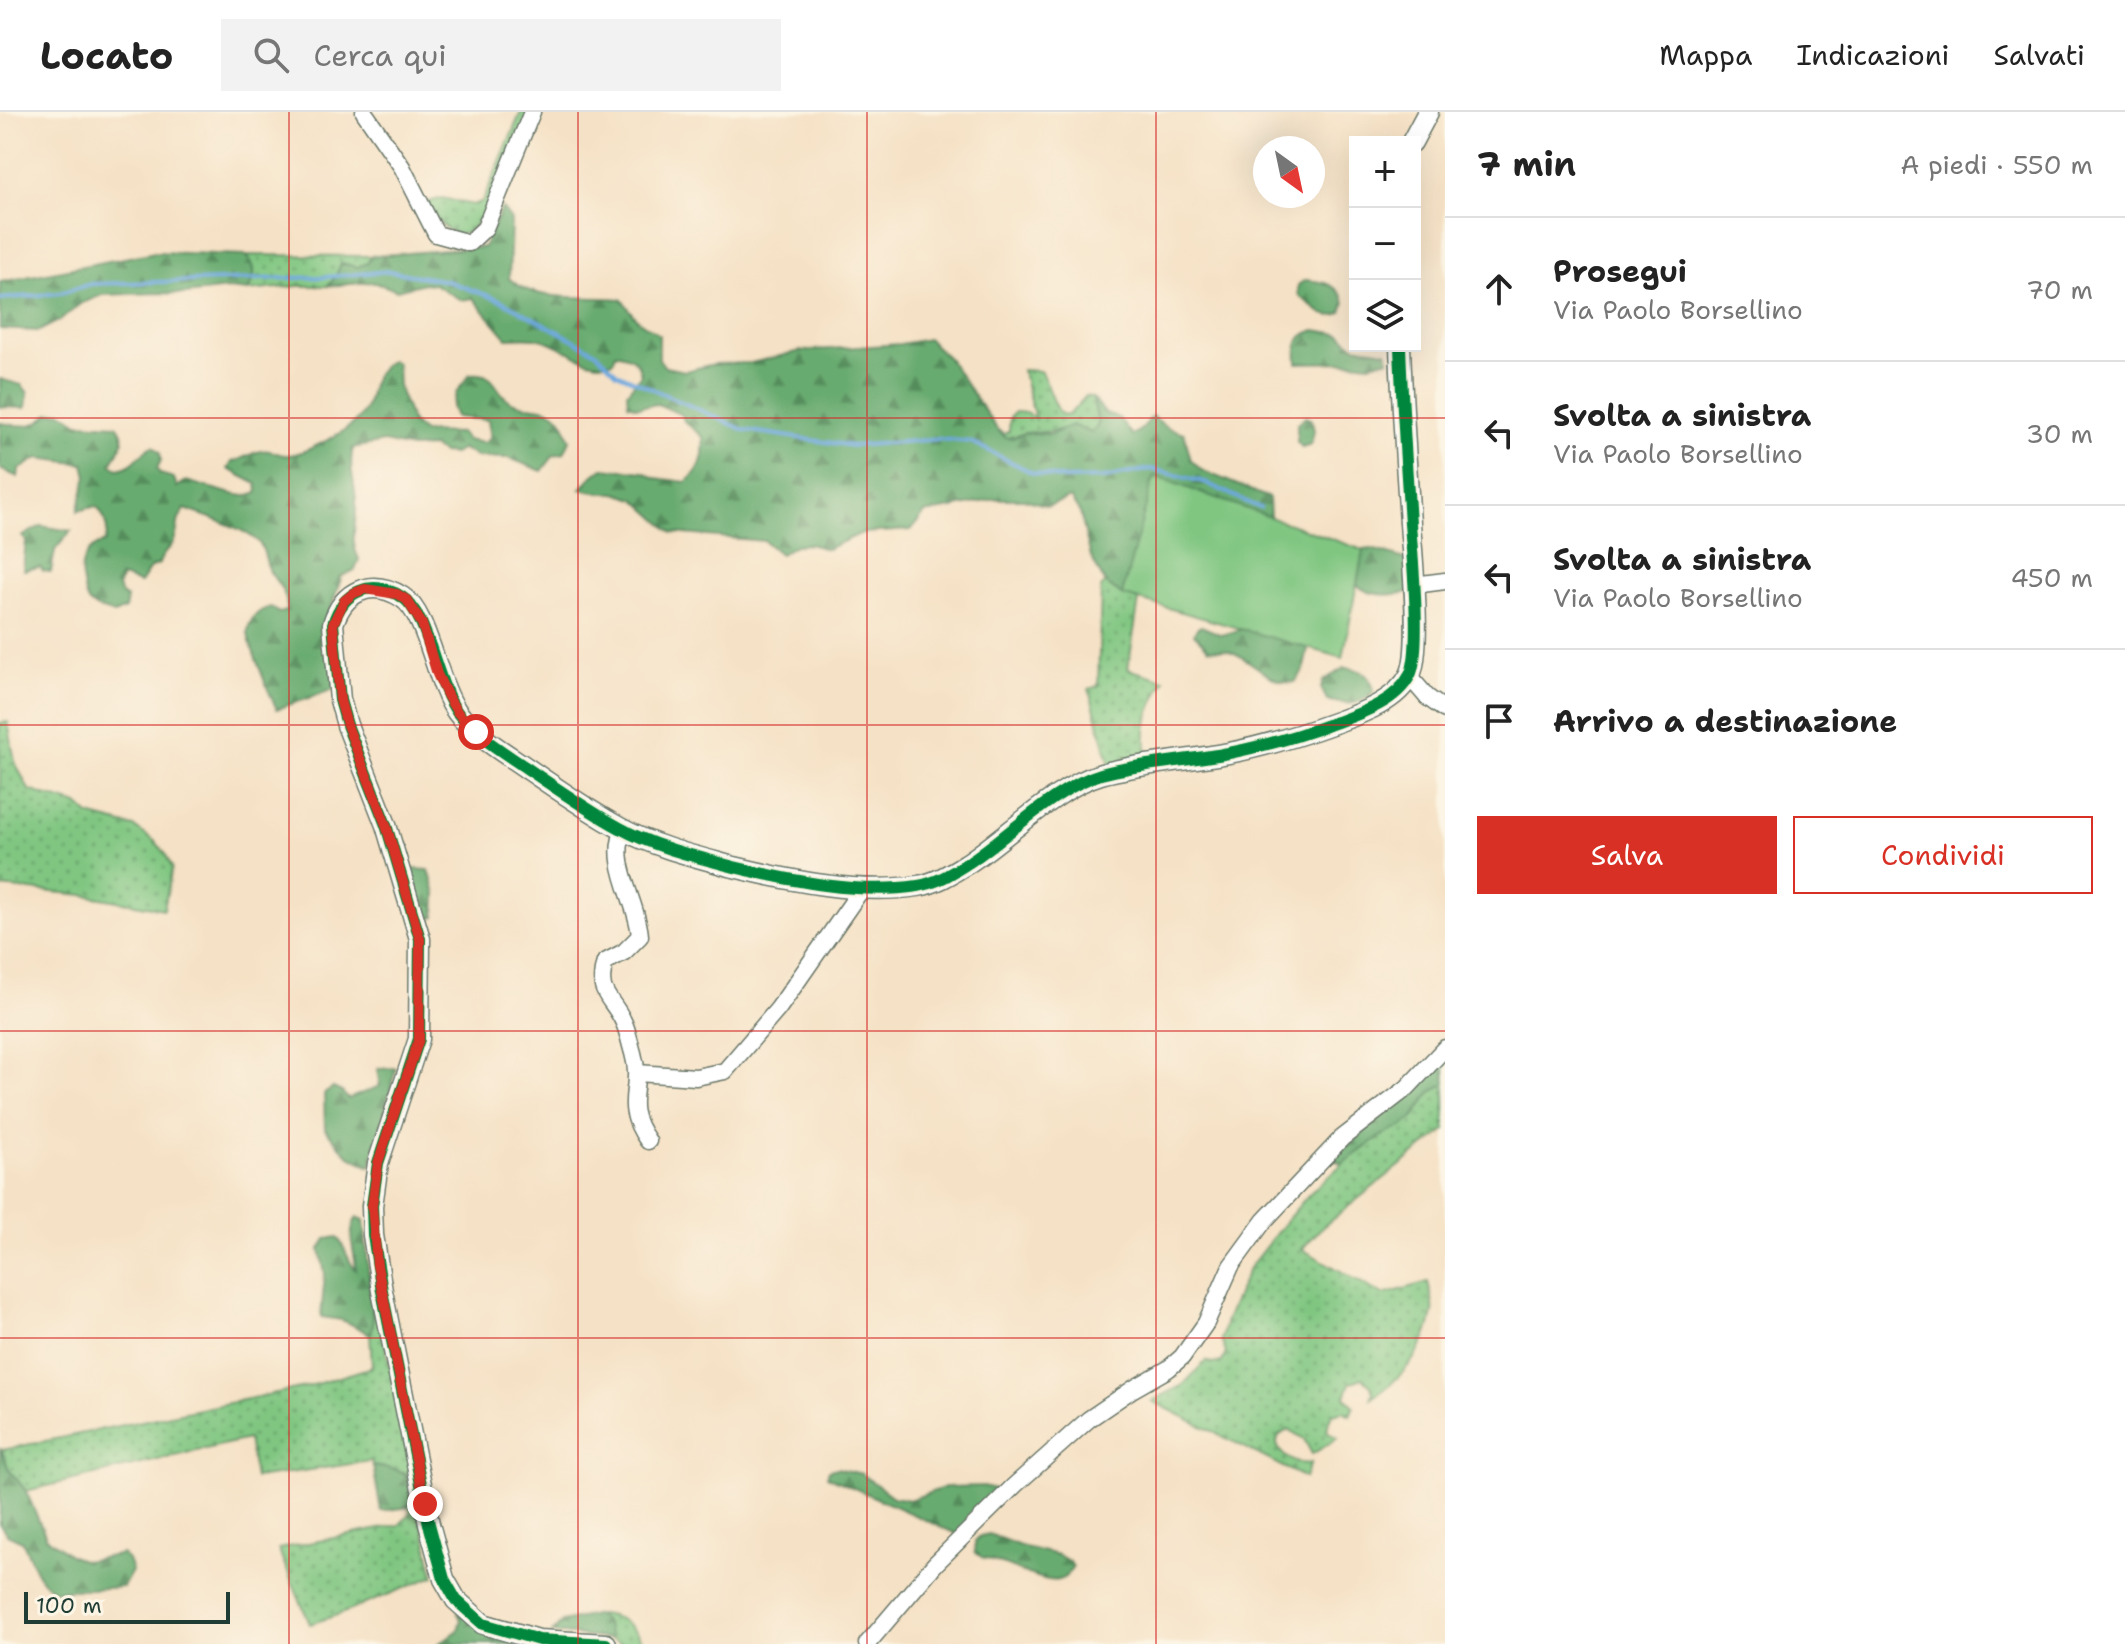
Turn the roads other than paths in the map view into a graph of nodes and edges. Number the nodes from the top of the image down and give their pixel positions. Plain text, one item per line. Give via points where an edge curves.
1 (364, 112) edge
2 (532, 112) edge
3 (1428, 112) edge
4 (1415, 136) edge
5 (1400, 352) edge
6 (1445, 581) edge
7 (1414, 585) junction
8 (1409, 676) junction
9 (1445, 690) edge
10 (1427, 697) junction
11 (1445, 710) edge
12 (624, 830) junction
13 (863, 887) junction
14 (1445, 1048) edge
15 (637, 1073) junction
16 (648, 1141) dead end
17 (606, 1644) edge
18 (867, 1644) edge

1 - 2 street via 402,167 436,234 469,243 485,228
3 - 4 street
5 - 7 street
6 - 7 street
7 - 8 street via 1414,658
8 - 10 street
8 - 13 street via 1376,706 1277,743 1077,782 943,880
9 - 10 street
10 - 11 street
12 - 13 street via 733,866
12 - 15 street via 617,851 640,936 605,962 601,979 605,995 624,1022
12 - 17 street via 498,748 458,713 407,600 365,589 344,601 333,624 340,700 420,939 419,1039 378,1163 372,1206 379,1278 429,1524 444,1579 456,1600 483,1624 539,1640
13 - 15 street via 778,1009 725,1071 696,1077
14 - 18 street via 1407,1088 1342,1138 1264,1221 1231,1266 1206,1323 1182,1357 1089,1419 1015,1485 935,1564
15 - 16 street via 632,1104

